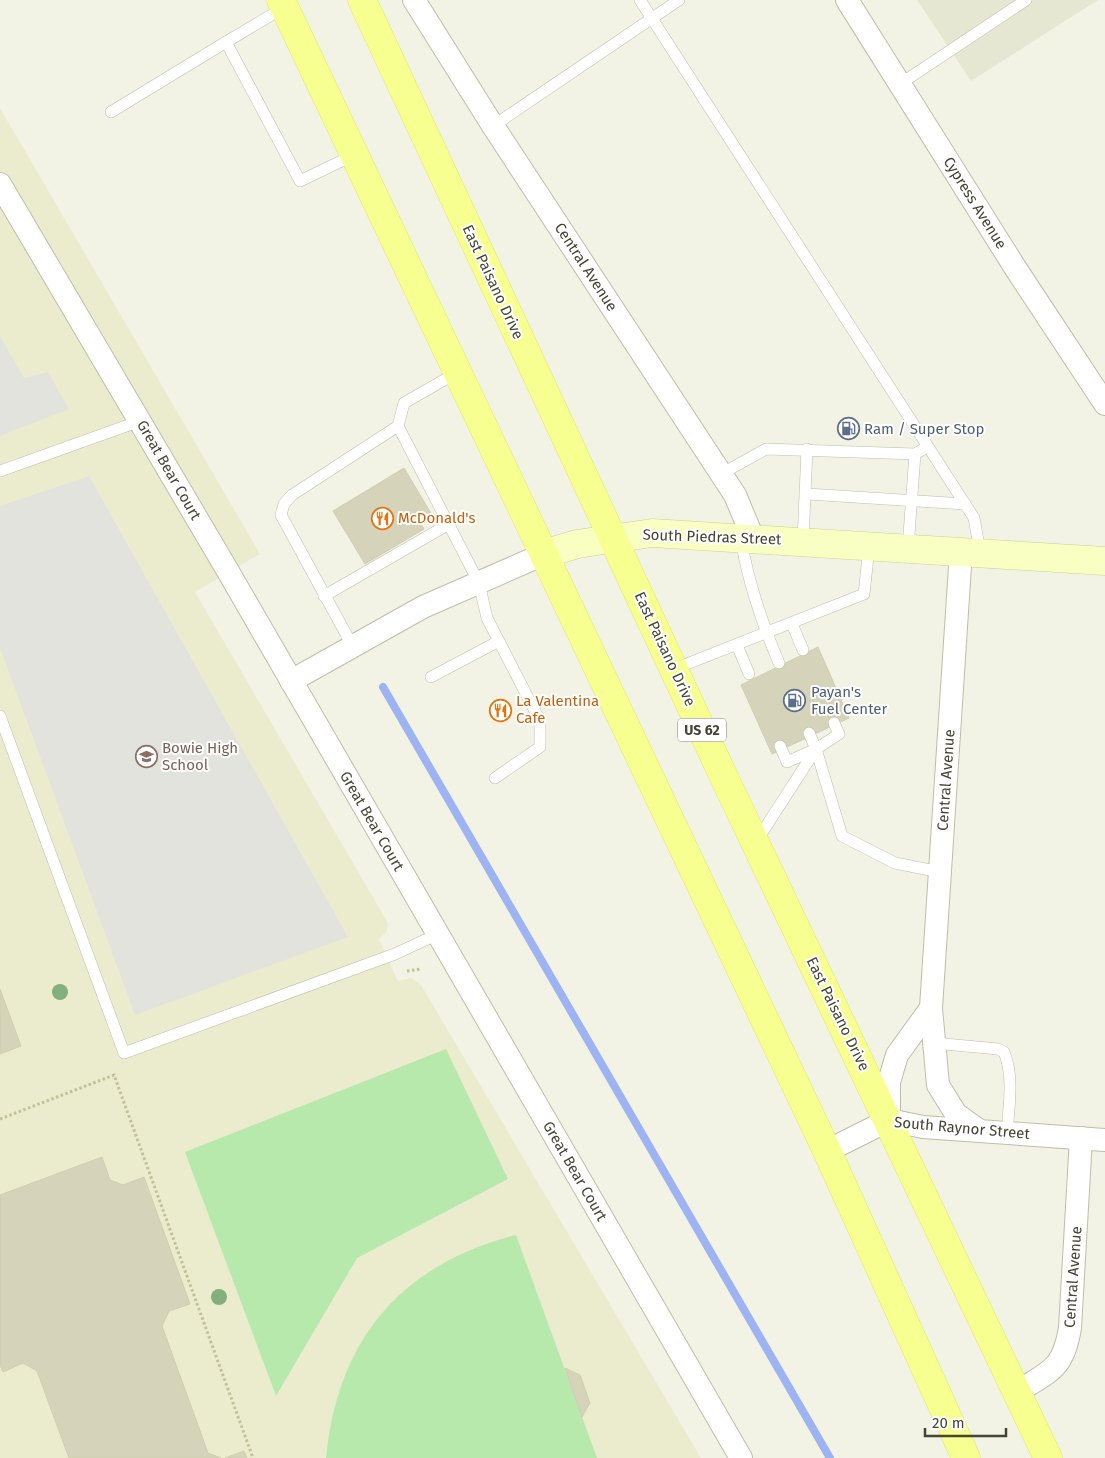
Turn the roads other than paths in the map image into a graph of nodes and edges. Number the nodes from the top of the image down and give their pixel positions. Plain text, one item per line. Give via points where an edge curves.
1 (362, 0) edge
2 (414, 0) edge
3 (640, 0) edge
4 (679, 0) edge
5 (847, 0) edge
6 (1026, 0) edge
7 (283, 3) edge
8 (652, 19) junction
9 (226, 42) junction
10 (900, 84) junction
11 (111, 112) dead end
12 (493, 126) junction
13 (354, 155) junction
14 (0, 184) edge
15 (458, 372) junction
16 (1105, 404) edge
17 (140, 420) junction
18 (398, 426) junction
19 (927, 447) junction
20 (807, 449) junction
21 (915, 454) junction
22 (0, 471) edge
23 (721, 474) junction
24 (842, 483) dead end
25 (874, 486) dead end
26 (807, 494) junction
27 (841, 496) junction
28 (873, 498) junction
29 (912, 500) junction
30 (964, 504) junction
31 (449, 524) junction
32 (613, 537) junction
33 (747, 537) junction
34 (803, 541) junction
35 (870, 545) junction
36 (908, 548) junction
37 (970, 552) junction
38 (544, 554) junction
39 (1105, 561) edge
40 (479, 583) junction
41 (324, 596) junction
42 (792, 624) junction
43 (766, 633) junction
44 (499, 641) junction
45 (352, 645) junction
46 (737, 645) junction
47 (803, 650) dead end
48 (779, 663) dead end
49 (674, 669) junction
50 (750, 674) dead end
51 (431, 677) dead end
52 (291, 681) junction
53 (0, 716) edge
54 (834, 722) dead end
55 (809, 733) dead end
56 (780, 746) dead end
57 (816, 749) junction
58 (495, 778) dead end
59 (756, 842) junction
60 (940, 872) junction
61 (438, 934) junction
62 (931, 1008) junction
63 (934, 1043) junction
64 (889, 1120) junction
65 (977, 1129) junction
66 (1007, 1132) junction
67 (1081, 1138) junction
68 (1105, 1140) edge
69 (827, 1151) junction
70 (1017, 1392) junction
71 (741, 1458) edge
72 (966, 1458) edge
73 (1048, 1458) edge

1 - 32 main road, East Paisano Drive / US 62
2 - 12 street, Central Avenue
3 - 8 lane
4 - 8 lane
5 - 10 street, Cypress Avenue
6 - 10 lane
7 - 9 lane
7 - 13 main road
8 - 12 lane
8 - 19 lane
9 - 11 lane
9 - 13 lane via 300,181
10 - 16 street, Cypress Avenue
12 - 23 street, Central Avenue
13 - 15 main road
14 - 17 street, Great Bear Court
15 - 18 lane via 404,403
15 - 38 main road
17 - 22 lane
17 - 52 street, Great Bear Court
18 - 31 lane
18 - 41 lane via 292,495 284,504 282,515
19 - 21 lane
19 - 30 lane
20 - 21 lane via 844,455
20 - 23 lane via 766,449
20 - 26 lane
21 - 29 lane
23 - 33 street, Central Avenue via 738,498
24 - 27 lane
25 - 28 lane
26 - 27 lane
26 - 34 lane
27 - 28 lane
28 - 29 lane
29 - 30 lane
29 - 36 lane
30 - 37 lane via 974,518
31 - 40 lane
31 - 41 lane
32 - 33 main road, South Piedras Street via 652,533
32 - 38 main road, South Piedras Street
32 - 49 main road, East Paisano Drive / US 62
33 - 34 main road, South Piedras Street
33 - 43 lane via 746,570
34 - 35 main road, South Piedras Street
35 - 36 main road, South Piedras Street
35 - 42 lane via 864,594
36 - 37 main road, South Piedras Street
37 - 39 main road, South Piedras Street
37 - 60 street, Central Avenue
38 - 40 street, South Piedras Street
38 - 69 main road
40 - 44 lane via 487,618
40 - 45 street, South Piedras Street via 423,607
41 - 45 lane
42 - 43 lane
42 - 47 lane
43 - 46 lane
43 - 48 lane
44 - 51 lane
44 - 58 lane via 540,721 540,746
45 - 52 street, South Piedras Street
46 - 49 lane
46 - 50 lane
49 - 59 main road, East Paisano Drive / US 62
52 - 61 street, Great Bear Court
53 - 61 lane via 124,1053 395,954
54 - 57 lane via 839,734
55 - 57 lane
56 - 57 lane via 787,762
57 - 59 lane
57 - 60 lane via 842,836 895,864
59 - 64 main road, East Paisano Drive / US 62
60 - 62 street, Central Avenue
61 - 71 street, Great Bear Court
62 - 63 street, Central Avenue
62 - 64 street via 897,1055 889,1082
63 - 65 street, Central Avenue via 938,1085 956,1114
63 - 66 lane via 1004,1052 1009,1062
64 - 65 street, South Raynor Street via 923,1126
64 - 69 street, South Raynor Street
64 - 70 main road, East Paisano Drive / US 62
65 - 66 street, South Raynor Street
66 - 67 street, South Raynor Street
67 - 68 street, South Raynor Street
67 - 70 street, Central Avenue via 1066,1350 1059,1363
69 - 72 main road
70 - 73 main road, East Paisano Drive / US 62

